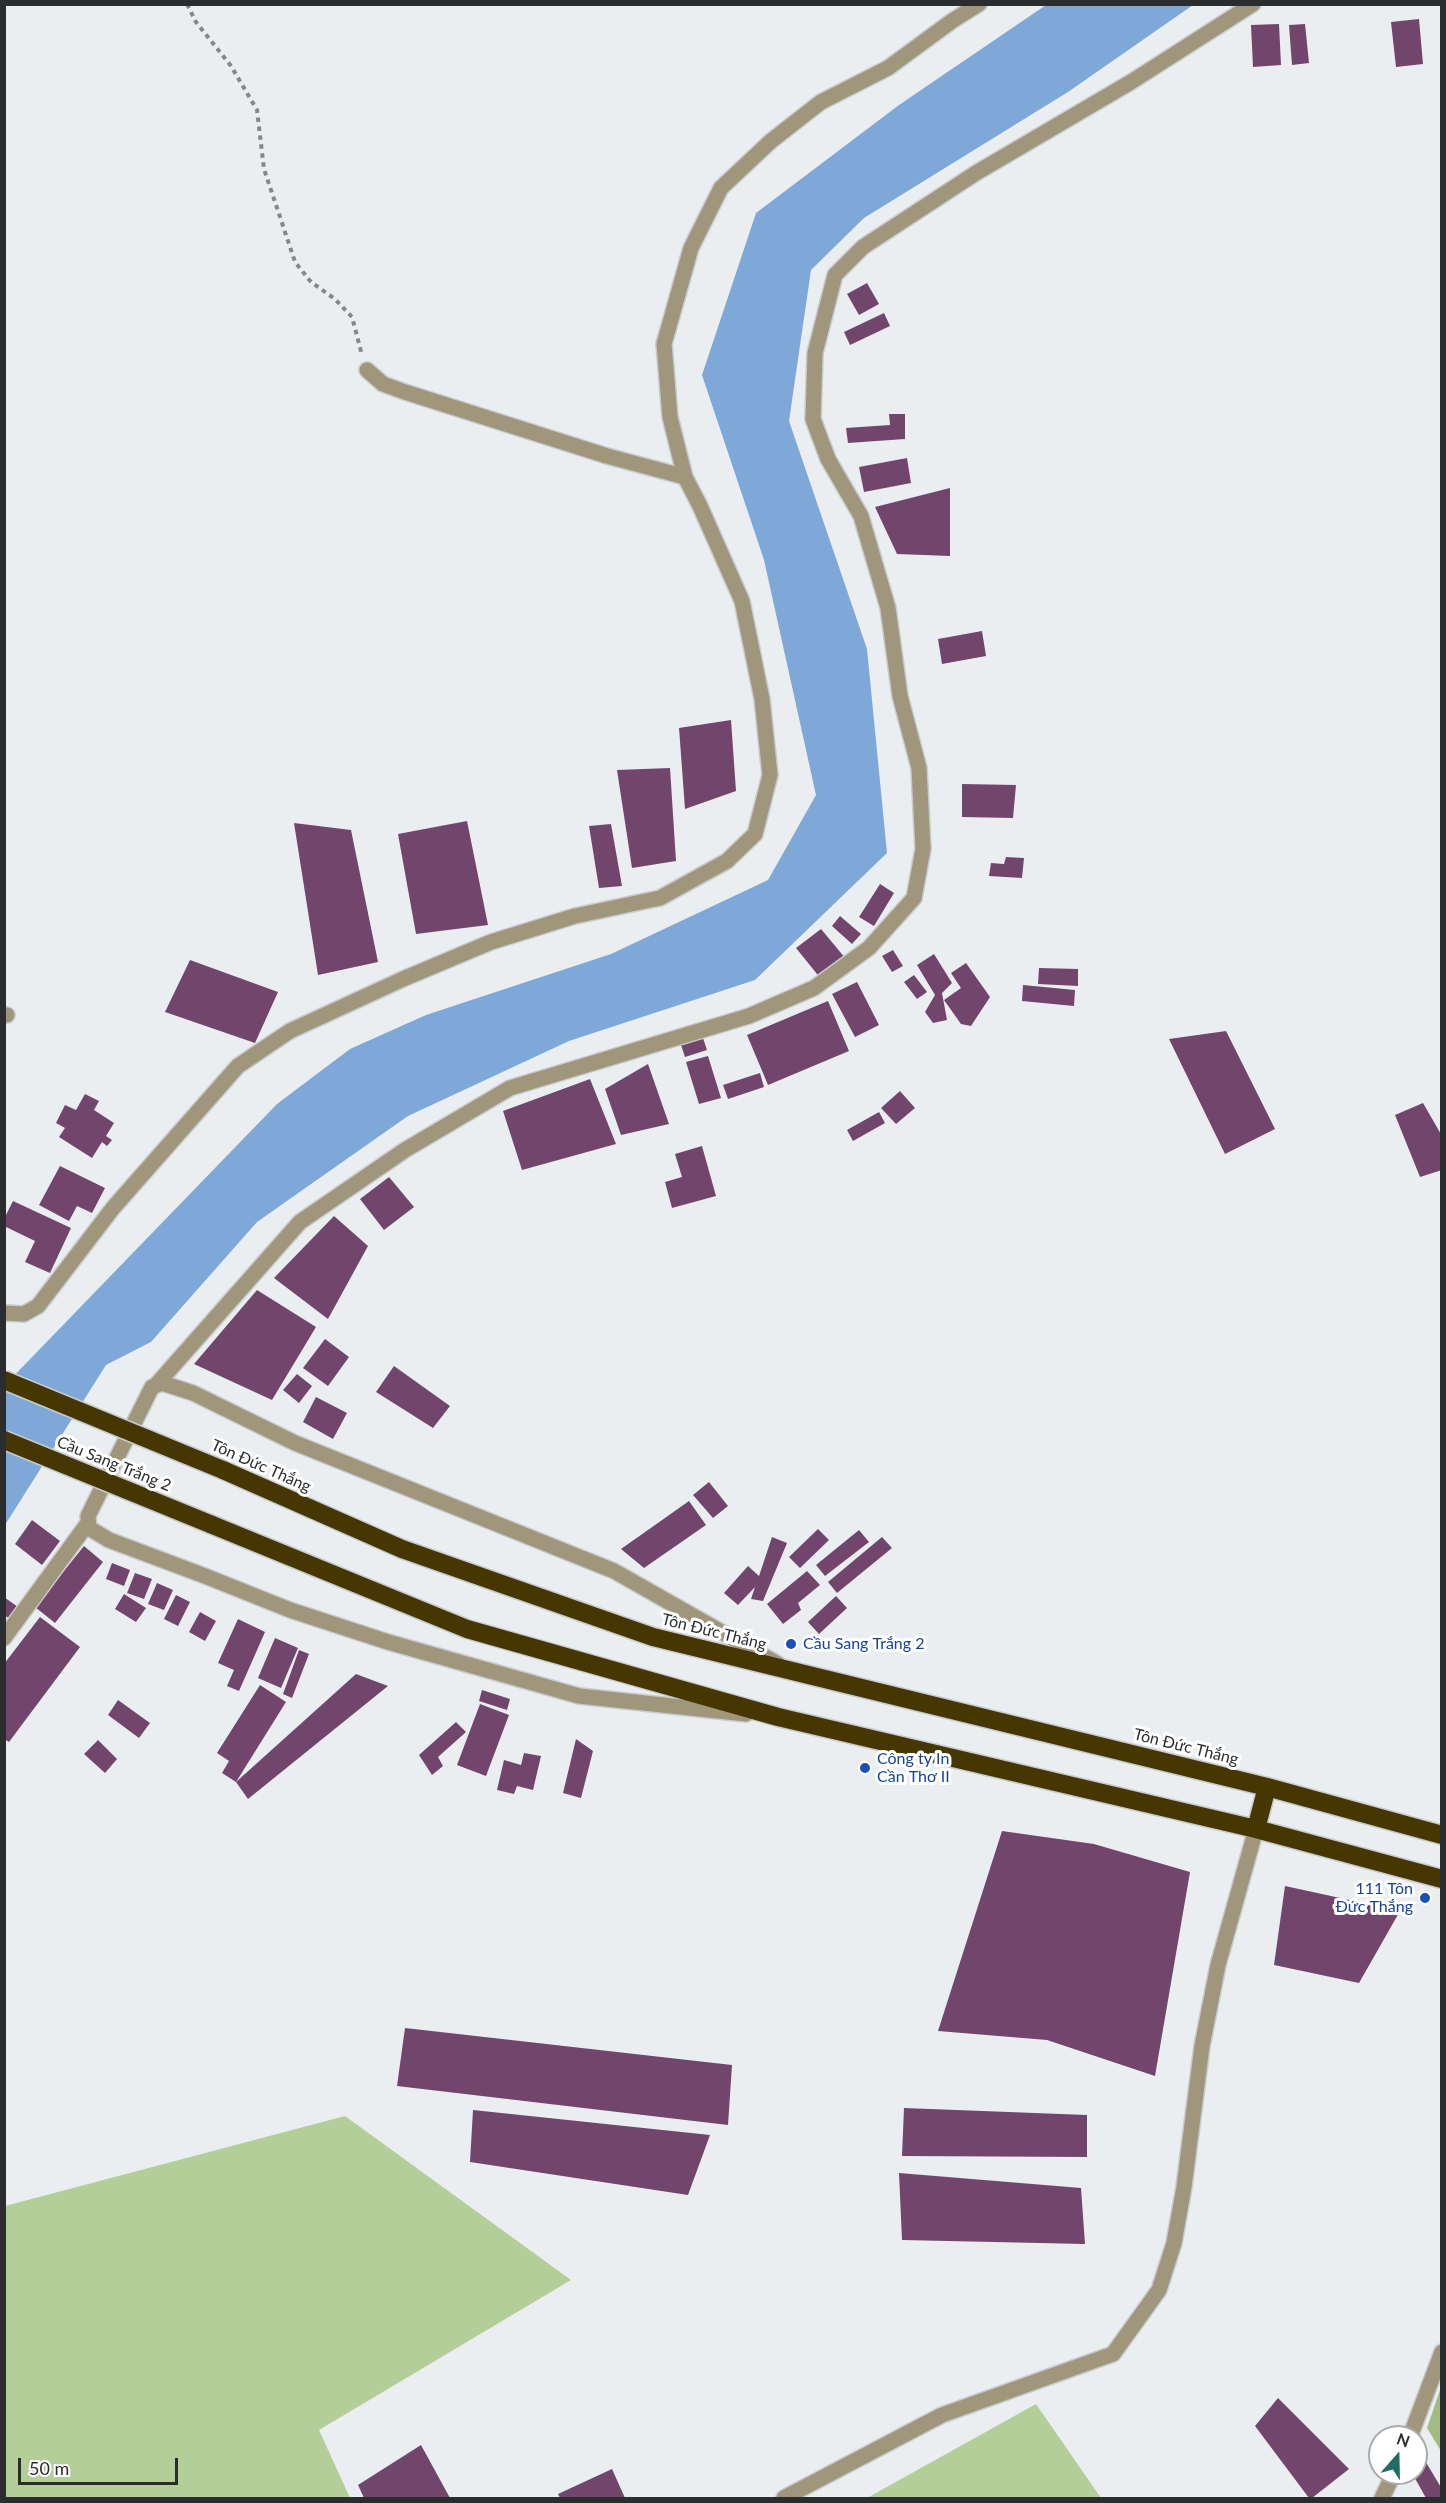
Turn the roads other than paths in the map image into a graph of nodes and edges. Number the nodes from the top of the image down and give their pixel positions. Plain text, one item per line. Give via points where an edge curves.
1 (979, 4) edge
2 (1253, 4) edge
3 (367, 370) road end
4 (685, 477) junction
5 (4, 1313) edge
6 (4, 1380) edge
7 (157, 1384) junction
8 (4, 1440) edge
9 (88, 1523) junction
10 (4, 1638) edge
11 (791, 1672) junction
12 (778, 1717) junction
13 (1267, 1787) junction
14 (1256, 1829) junction
15 (1442, 1835) edge
16 (1442, 1879) edge
17 (1442, 2352) edge
18 (1415, 2425) edge
19 (1388, 2485) edge
20 (783, 2499) edge
21 (1382, 2499) edge

1 - 4 street via 888,68 821,102 771,141 721,188 691,248 664,344 670,417
2 - 7 street via 967,179 863,247 835,275 814,353 813,419 828,459 861,516 888,608 900,696 919,768 923,849 914,898 869,948 814,988 749,1016 510,1088 405,1150 300,1222
3 - 4 street via 383,384 405,392
4 - 5 street via 742,601 762,699 770,775 755,834 727,861 660,898 575,916 491,942 290,1031 238,1066 113,1208 38,1306 24,1314
6 - 11 highway, Tôn Đức Thắng, bridge via 223,1470 402,1550 653,1637
7 - 9 street via 132,1427
7 - 11 street via 193,1393 295,1443 614,1571
8 - 12 highway, Cầu Sang Trắng 2, bridge via 467,1629
9 - 10 street
9 - 12 street via 93,1532 109,1540 290,1610 556,1690 579,1696
11 - 13 highway, Tôn Đức Thắng
12 - 14 highway
13 - 14 highway
13 - 15 highway, Tôn Đức Thắng
14 - 16 highway
14 - 20 street via 1218,1965 1202,2046 1176,2232 1159,2290 1113,2354 942,2415
17 - 18 street
19 - 21 street

